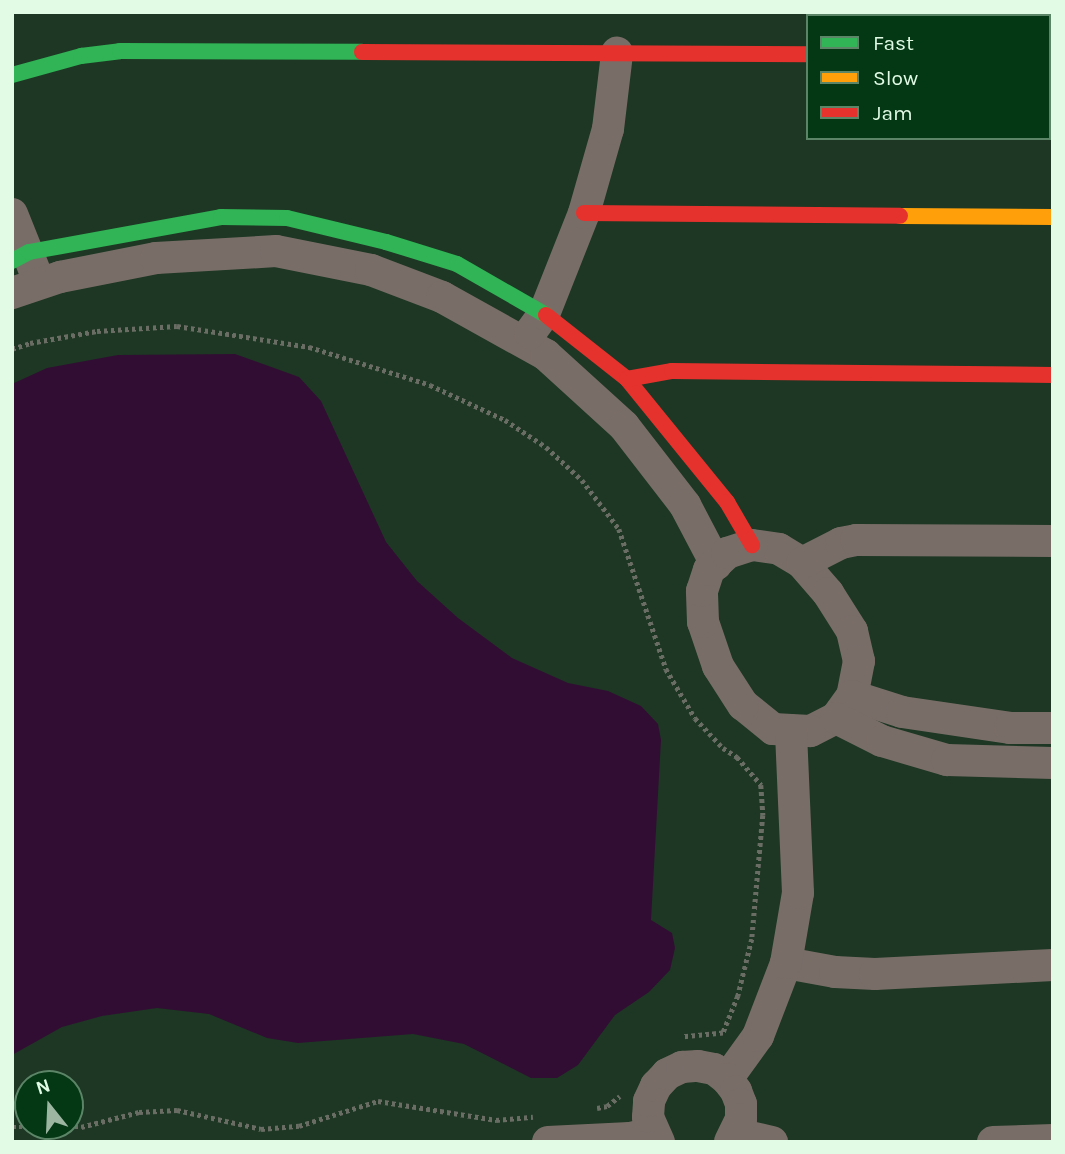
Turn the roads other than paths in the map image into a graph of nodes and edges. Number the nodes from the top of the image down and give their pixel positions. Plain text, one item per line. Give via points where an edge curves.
1 (617, 53) junction
2 (806, 54) edge
3 (12, 75) edge
4 (584, 213) junction
5 (12, 214) edge
6 (1053, 217) edge
7 (21, 256) edge
8 (26, 288) edge
9 (544, 314) junction
10 (523, 342) junction
11 (1053, 375) edge
12 (627, 379) junction
13 (1053, 541) edge
14 (752, 545) junction
15 (802, 563) junction
16 (716, 564) junction
17 (844, 707) junction
18 (1053, 728) edge
19 (791, 730) junction
20 (1053, 763) edge
21 (786, 962) junction
22 (1053, 965) edge
23 (727, 1079) junction
24 (547, 1128) edge
25 (656, 1137) edge
26 (733, 1138) edge
27 (1053, 1140) edge
28 (772, 1142) edge
29 (993, 1142) edge

1 - 2 street
1 - 3 street via 120,51 81,56
1 - 4 street via 608,129
4 - 6 street
4 - 9 street
5 - 7 street
7 - 8 street
7 - 9 street via 220,217 287,218 457,264
8 - 10 street via 156,258 276,251 371,270 442,297
9 - 10 street
9 - 12 street
10 - 16 street via 546,355 624,426 685,505
11 - 12 street via 672,371
12 - 14 street via 727,502
13 - 15 street via 856,540
14 - 15 street via 779,549
14 - 16 street via 727,553
15 - 17 street via 852,631 859,661
16 - 19 street via 702,591 704,622 718,666 743,705 773,729
17 - 18 street via 1010,728
17 - 19 street via 810,731
17 - 20 street via 882,741 947,760
19 - 21 street via 798,893
21 - 22 street via 875,974
21 - 23 street via 758,1036
23 - 25 street via 714,1069 698,1066 667,1074 649,1101 648,1117
23 - 26 street via 741,1104
24 - 25 street
26 - 28 street
27 - 29 street

